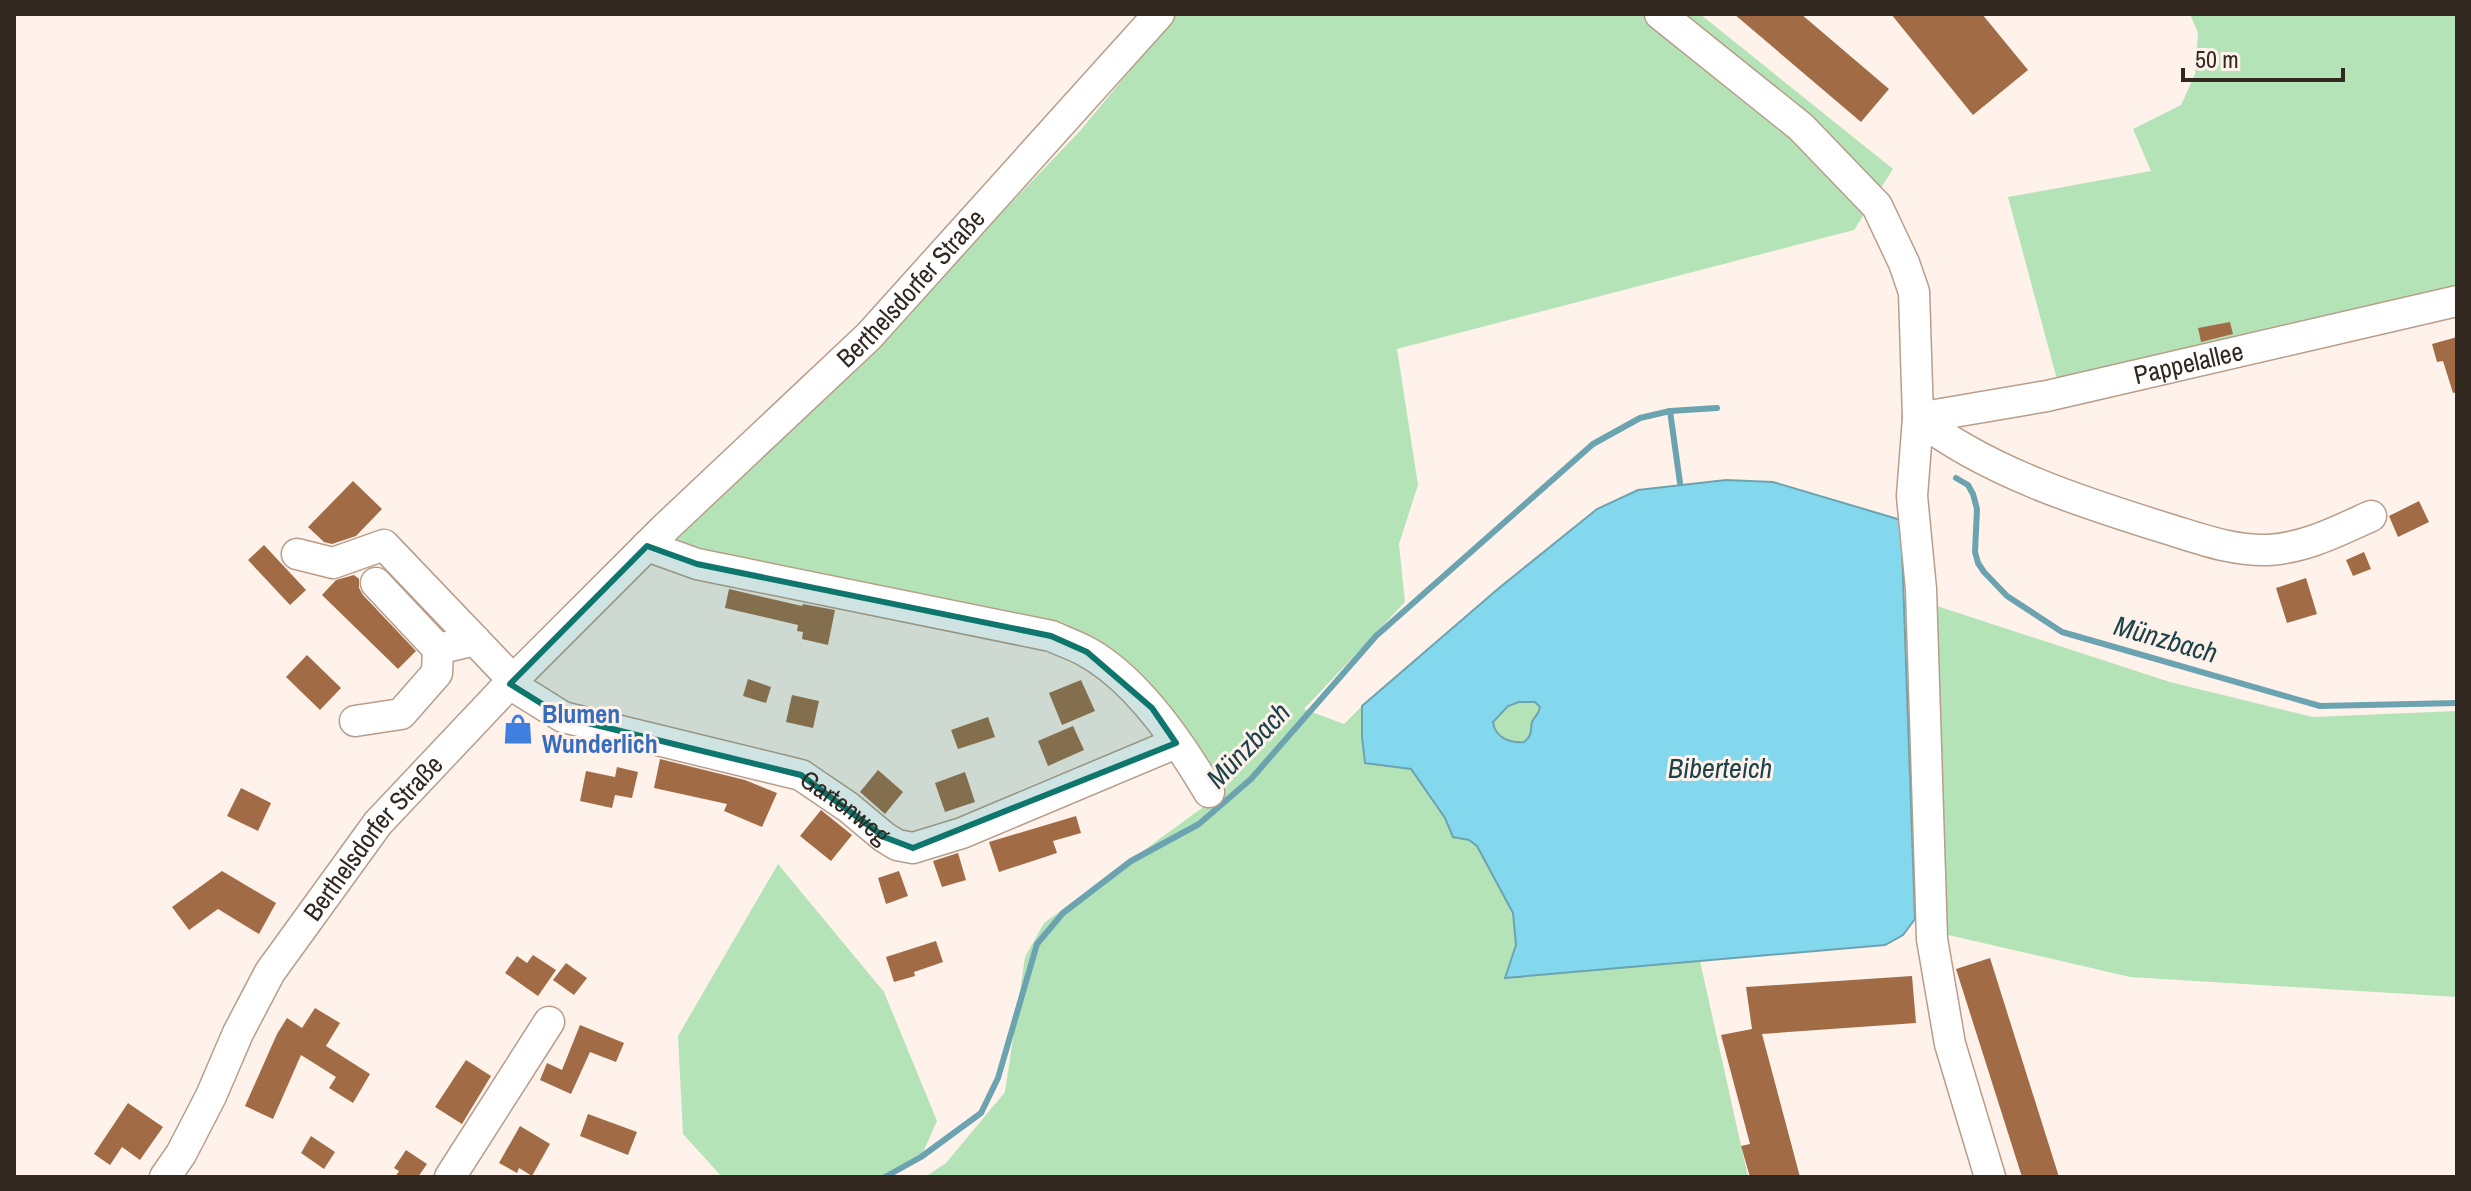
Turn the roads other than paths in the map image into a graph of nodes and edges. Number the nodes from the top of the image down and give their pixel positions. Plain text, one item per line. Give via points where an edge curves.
1 (1159, 14) edge
2 (1660, 14) edge
3 (2457, 301) edge
4 (1918, 418) junction
5 (2371, 516) dead end
6 (647, 546) junction
7 (297, 554) dead end
8 (376, 583) dead end
9 (475, 640) junction
10 (438, 649) junction
11 (512, 682) junction
12 (355, 721) dead end
13 (1176, 743) junction
14 (1209, 792) dead end
15 (549, 1022) dead end
16 (165, 1177) edge
17 (450, 1177) edge
18 (1990, 1177) edge

1 - 6 street, Berthelsdorfer Straße via 869,336
2 - 4 street via 1801,127 1877,206 1914,292
3 - 4 street, Pappelallee via 2047,396
4 - 5 street via 1945,439 2026,478 2105,510 2227,548 2270,550 2319,540
4 - 18 street via 1912,496 1921,589 1932,939 1950,1044
6 - 11 street, Berthelsdorfer Straße
6 - 13 street via 697,564 1051,636 1121,676
7 - 9 street, Gartenweg via 333,563 384,545
8 - 10 street
9 - 10 street
9 - 11 street, Gartenweg
10 - 12 street via 437,673 401,714
11 - 13 street, Gartenweg via 563,717 801,775 884,837 913,848 962,833
11 - 16 street, Berthelsdorfer Straße via 378,823 277,961
13 - 14 street
15 - 17 street

